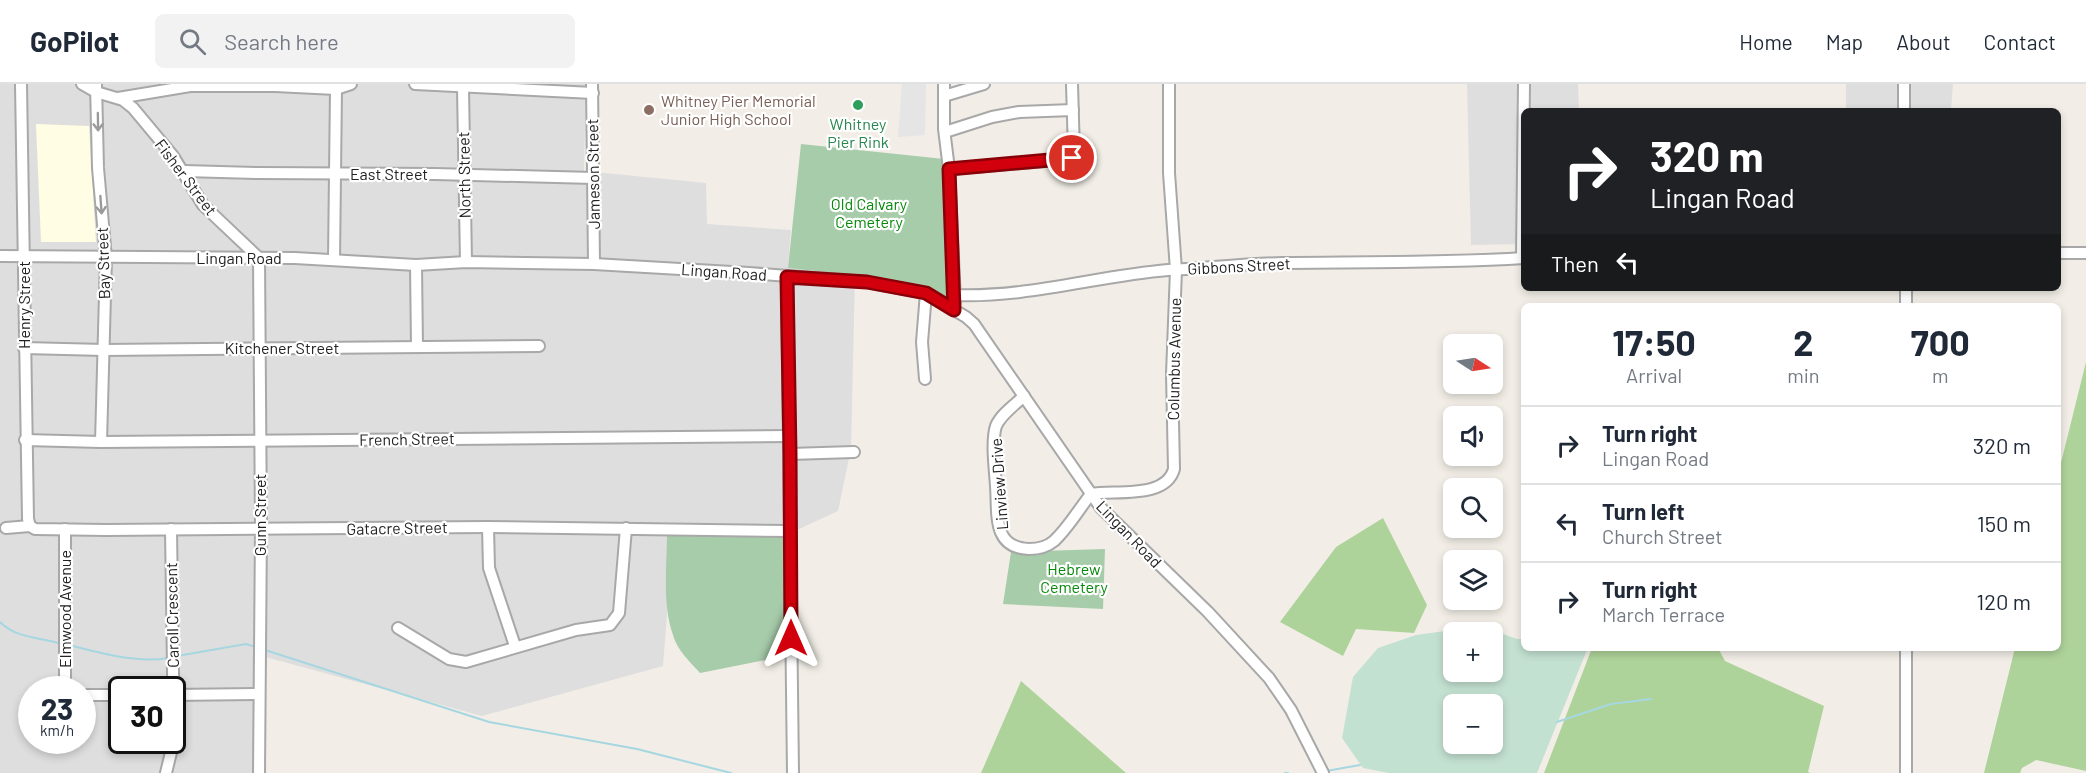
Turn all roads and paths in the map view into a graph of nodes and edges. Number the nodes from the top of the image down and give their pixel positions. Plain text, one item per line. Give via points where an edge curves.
1 (21, 84) edge
2 (81, 84) edge
3 (351, 84) edge
4 (415, 84) edge
5 (984, 84) edge
6 (1072, 84) edge
7 (1169, 84) edge
8 (1524, 84) edge
9 (1904, 84) edge
10 (190, 85) edge
11 (275, 85) edge
12 (96, 88) edge
13 (336, 88) junction
14 (463, 88) junction
15 (592, 89) edge
16 (944, 90) edge
17 (118, 98) junction
18 (1524, 108) edge
19 (1904, 108) edge
20 (1073, 110) junction
21 (945, 132) junction
22 (949, 169) junction
23 (184, 171) junction
24 (336, 173) junction
25 (464, 174) junction
26 (594, 178) junction
27 (2061, 253) edge
28 (2086, 253) edge
29 (0, 256) edge
30 (24, 258) junction
31 (106, 258) junction
32 (259, 258) junction
33 (1521, 258) edge
34 (334, 260) junction
35 (466, 262) junction
36 (594, 264) junction
37 (416, 265) junction
38 (1176, 270) junction
39 (787, 277) junction
40 (926, 293) junction
41 (955, 295) junction
42 (954, 310) junction
43 (539, 346) dead end
44 (417, 347) junction
45 (24, 348) junction
46 (260, 348) junction
47 (104, 350) junction
48 (925, 379) dead end
49 (1024, 396) junction
50 (790, 436) junction
51 (25, 440) junction
52 (260, 440) junction
53 (101, 442) junction
54 (854, 452) dead end
55 (790, 454) junction
56 (1091, 494) junction
57 (30, 526) junction
58 (488, 527) junction
59 (6, 528) dead end
60 (626, 528) junction
61 (64, 529) junction
62 (171, 529) junction
63 (261, 529) junction
64 (790, 531) junction
65 (398, 628) dead end
66 (514, 646) junction
67 (1906, 651) edge
68 (65, 676) edge
69 (173, 676) edge
70 (258, 694) junction
71 (186, 695) edge
72 (171, 754) edge
73 (166, 773) edge
74 (259, 773) edge
75 (793, 773) edge
76 (1323, 773) edge
77 (1906, 773) edge

1 - 30 street, Henry Street
2 - 12 street, Fisher Street
3 - 13 street
4 - 14 street
5 - 16 street
6 - 20 street
7 - 38 street, Columbus Avenue via 1169,173
8 - 18 street
9 - 19 street
10 - 11 street
10 - 17 street
11 - 13 street
12 - 17 street, Fisher Street
12 -> 31 street, Bay Street
13 - 24 street
14 - 15 street
14 - 25 street, North Street
15 - 26 street, Jameson Street
16 - 21 street
17 - 23 street, Fisher Street via 133,108
20 - 21 street via 1019,112
20 - 22 street via 1072,158
21 - 22 street
22 - 41 street
23 - 24 street, East Street
23 - 32 street, Fisher Street via 207,210
24 - 25 street, East Street
24 - 34 street
25 - 26 street, East Street
25 - 35 street, North Street
26 - 36 street, Jameson Street
27 - 28 street
29 - 30 street, Lingan Road
30 - 31 street, Lingan Road
30 - 45 street, Henry Street
31 - 32 street, Lingan Road
31 - 47 street, Bay Street
32 - 34 street, Lingan Road
32 - 46 street, Gunn Street
33 - 38 street, Gibbons Street via 1280,263
34 - 37 street, Lingan Road
35 - 36 street, Lingan Road
35 - 37 street, Lingan Road
36 - 39 street, Lingan Road
37 - 44 street
38 - 41 street, Gibbons Street via 1006,293
38 - 56 street, Columbus Avenue via 1172,476 1156,488
39 - 40 street, Lingan Road via 867,282
39 - 50 street
40 - 42 street, Lingan Road
40 - 48 street via 922,329
41 - 42 street
42 - 49 street, Lingan Road via 974,324
43 - 44 street, Kitchener Street
44 - 46 street, Kitchener Street
45 - 47 street, Kitchener Street
45 - 51 street, Henry Street
46 - 47 street, Kitchener Street
46 - 52 street, Gunn Street
47 - 53 street, Bay Street
49 - 56 street, Lingan Road
49 - 56 street, Linview Drive via 1000,419 996,429 998,512 1004,539 1018,548 1048,545
50 - 52 street, French Street
50 - 55 street
51 - 53 street, French Street
51 - 57 street, Henry Street
52 - 53 street, French Street
52 - 63 street, Gunn Street
54 - 55 street
55 - 64 street
56 - 76 street, Lingan Road via 1269,678 1291,710
57 - 59 street, Gatacre Street
57 - 61 street, Gatacre Street
58 - 60 street, Gatacre Street
58 - 63 street, Gatacre Street
58 - 66 street via 489,568
60 - 64 street, Gatacre Street
60 - 66 street via 620,608 614,622
61 - 62 street, Gatacre Street
61 - 68 street, Elmwood Avenue
62 - 63 street, Gatacre Street
62 - 69 street, Caroll Crescent
63 - 70 street, Gunn Street
64 - 75 street
65 - 66 street via 458,662 476,660
67 - 77 street
70 - 71 street
70 - 74 street, Gunn Street
72 - 73 street, Caroll Crescent

